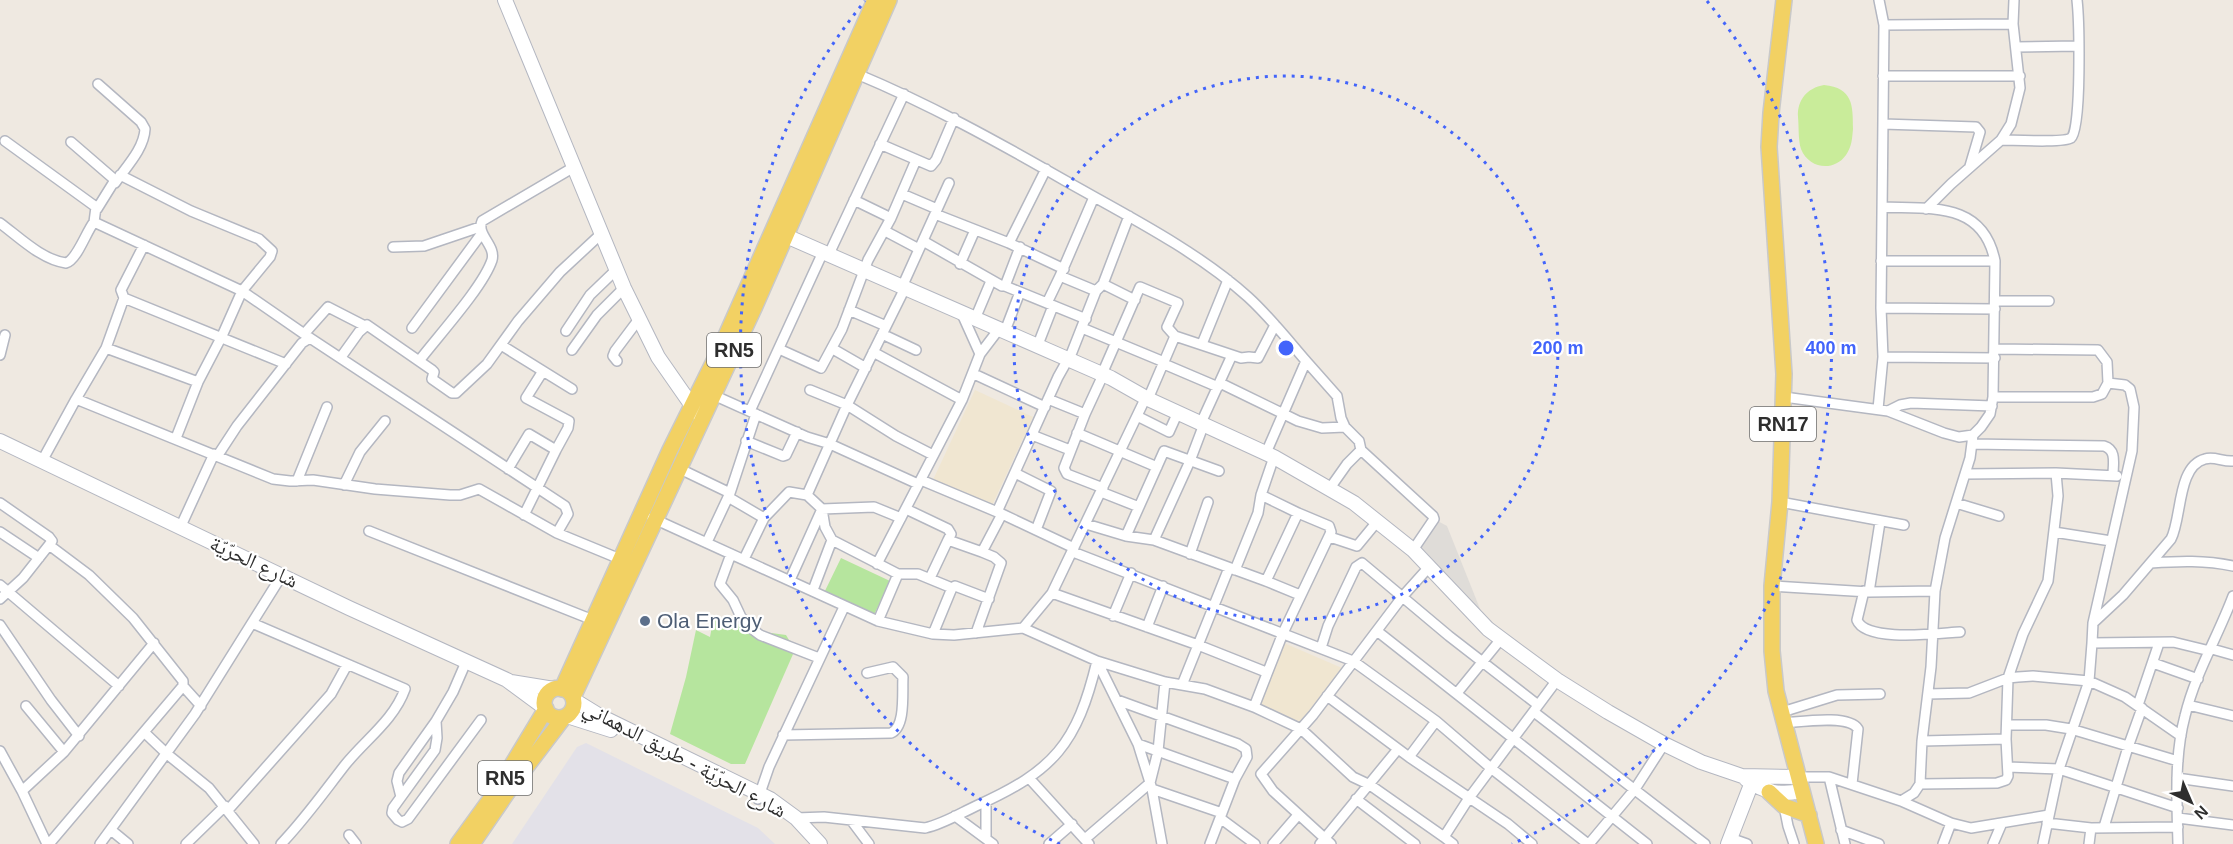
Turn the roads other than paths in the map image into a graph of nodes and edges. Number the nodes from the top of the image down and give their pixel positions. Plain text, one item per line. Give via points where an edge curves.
1 (506, 0) edge
2 (875, 0) edge
3 (889, 0) edge
4 (1784, 0) edge
5 (1879, 0) edge
6 (2014, 0) edge
7 (2077, 0) edge
8 (2013, 24) junction
9 (1884, 25) junction
10 (2077, 46) junction
11 (2016, 47) junction
12 (857, 74) junction
13 (1883, 76) junction
14 (2020, 76) junction
15 (98, 84) dead end
16 (904, 94) junction
17 (954, 118) junction
18 (1883, 124) junction
19 (2001, 140) junction
20 (5, 141) dead end
21 (71, 142) dead end
22 (880, 144) junction
23 (916, 160) junction
24 (1970, 166) junction
25 (574, 167) junction
26 (1046, 169) junction
27 (118, 179) junction
28 (948, 183) dead end
29 (902, 194) junction
30 (1094, 197) junction
31 (854, 200) junction
32 (1883, 207) junction
33 (97, 209) junction
34 (1926, 209) junction
35 (936, 212) junction
36 (1129, 216) junction
37 (891, 218) junction
38 (94, 222) junction
39 (0, 223) edge
40 (481, 230) junction
41 (975, 230) junction
42 (885, 231) junction
43 (602, 233) junction
44 (779, 233) junction
45 (1009, 243) junction
46 (144, 245) junction
47 (921, 245) junction
48 (393, 247) dead end
49 (1020, 247) junction
50 (826, 253) junction
51 (1881, 261) junction
52 (1995, 261) junction
53 (960, 264) junction
54 (617, 269) junction
55 (865, 270) junction
56 (1062, 273) junction
57 (1228, 280) junction
58 (991, 281) junction
59 (1005, 286) junction
60 (1100, 287) junction
61 (624, 288) junction
62 (903, 288) junction
63 (242, 291) junction
64 (1020, 292) junction
65 (124, 298) junction
66 (1135, 300) junction
67 (2049, 301) dead end
68 (1050, 304) junction
69 (1995, 305) junction
70 (1881, 308) junction
71 (849, 310) junction
72 (969, 317) junction
73 (639, 319) junction
74 (1084, 323) junction
75 (1275, 325) junction
76 (365, 326) junction
77 (412, 328) dead end
78 (566, 330) dead end
79 (884, 330) junction
80 (1002, 330) junction
81 (5, 335) dead end
82 (222, 336) junction
83 (307, 336) junction
84 (1175, 336) junction
85 (1116, 342) junction
86 (1202, 344) junction
87 (501, 345) junction
88 (1037, 347) junction
89 (106, 348) junction
90 (779, 349) junction
91 (833, 349) junction
92 (572, 350) dead end
93 (916, 350) dead end
94 (873, 351) junction
95 (980, 354) junction
96 (1995, 354) junction
97 (0, 355) edge
98 (1232, 356) junction
99 (341, 357) junction
100 (1883, 357) junction
101 (1068, 360) junction
102 (419, 361) junction
103 (1306, 361) junction
104 (617, 362) dead end
105 (1164, 363) junction
106 (286, 364) junction
107 (866, 368) junction
108 (543, 371) junction
109 (974, 374) junction
110 (1102, 374) junction
111 (198, 382) junction
112 (2108, 383) junction
113 (1219, 385) junction
114 (572, 389) dead end
115 (810, 390) dead end
116 (707, 392) junction
117 (1785, 397) junction
118 (1147, 398) junction
119 (76, 399) junction
120 (962, 399) junction
121 (1993, 402) junction
122 (1046, 403) junction
123 (847, 405) junction
124 (692, 406) junction
125 (327, 407) dead end
126 (1883, 410) junction
127 (1178, 412) junction
128 (753, 413) junction
129 (1085, 414) junction
130 (1284, 414) junction
131 (1137, 416) junction
132 (702, 419) junction
133 (385, 421) dead end
134 (1202, 423) junction
135 (1345, 427) junction
136 (797, 432) junction
137 (1077, 432) junction
138 (1032, 435) junction
139 (177, 438) junction
140 (1972, 440) junction
141 (0, 441) edge
142 (746, 441) junction
143 (830, 444) junction
144 (556, 450) junction
145 (1070, 450) junction
146 (1361, 450) junction
147 (1121, 451) junction
148 (216, 455) junction
149 (933, 455) junction
150 (1270, 455) junction
151 (42, 461) junction
152 (1190, 461) junction
153 (2233, 461) edge
154 (1157, 467) junction
155 (678, 468) junction
156 (508, 469) junction
157 (1219, 471) dead end
158 (1015, 472) junction
159 (2056, 473) junction
160 (1965, 474) junction
161 (2114, 476) junction
162 (2126, 478) junction
163 (297, 481) junction
164 (919, 482) junction
165 (344, 485) junction
166 (537, 488) junction
167 (1330, 488) junction
168 (1102, 490) junction
169 (729, 495) junction
170 (807, 495) junction
171 (1261, 495) junction
172 (1209, 502) dead end
173 (1780, 502) junction
174 (0, 503) edge
175 (1956, 503) junction
176 (1139, 507) junction
177 (822, 509) junction
178 (903, 513) junction
179 (1000, 513) junction
180 (1298, 513) junction
181 (524, 515) junction
182 (648, 516) junction
183 (1999, 516) dead end
184 (764, 518) junction
185 (1880, 522) junction
186 (1376, 523) junction
187 (1086, 524) junction
188 (1904, 525) dead end
189 (180, 528) junction
190 (1036, 530) junction
191 (369, 531) dead end
192 (0, 532) edge
193 (2054, 532) junction
194 (557, 533) junction
195 (1126, 536) junction
196 (1330, 537) junction
197 (832, 540) junction
198 (948, 540) junction
199 (1154, 540) junction
200 (2111, 541) junction
201 (707, 543) junction
202 (50, 545) junction
203 (1073, 550) junction
204 (1413, 550) junction
205 (982, 552) junction
206 (731, 554) junction
207 (1190, 554) junction
208 (39, 558) junction
209 (620, 559) junction
210 (744, 559) junction
211 (2151, 563) junction
212 (877, 564) junction
213 (2233, 566) edge
214 (1429, 567) junction
215 (1232, 569) junction
216 (1131, 573) junction
217 (898, 574) junction
218 (282, 575) junction
219 (930, 578) junction
220 (790, 580) junction
221 (1266, 581) junction
222 (0, 585) edge
223 (1163, 586) junction
224 (1772, 586) junction
225 (951, 588) junction
226 (813, 590) junction
227 (1866, 591) junction
228 (1935, 591) junction
229 (9, 592) junction
230 (1052, 593) junction
231 (1300, 595) junction
232 (1404, 596) junction
233 (2233, 596) edge
234 (0, 599) edge
235 (989, 599) junction
236 (1214, 605) junction
237 (844, 607) junction
238 (1113, 616) junction
239 (593, 620) junction
240 (878, 621) junction
241 (252, 623) junction
242 (2093, 623) junction
243 (0, 626) edge
244 (1147, 627) junction
245 (1023, 628) junction
246 (1377, 631) junction
247 (1960, 632) dead end
248 (976, 633) junction
249 (1283, 633) junction
250 (1932, 633) junction
251 (933, 634) junction
252 (1501, 639) junction
253 (154, 643) junction
254 (2092, 643) junction
255 (2159, 643) junction
256 (1198, 645) junction
257 (1321, 648) junction
258 (2211, 650) junction
259 (2233, 655) edge
260 (819, 658) junction
261 (1097, 661) junction
262 (1353, 661) junction
263 (1483, 662) junction
264 (466, 663) junction
265 (2153, 663) junction
266 (347, 665) junction
267 (1266, 672) junction
268 (867, 673) dead end
269 (2008, 678) junction
270 (2198, 680) junction
271 (1557, 681) junction
272 (2090, 681) junction
273 (509, 682) junction
274 (1165, 682) junction
275 (1182, 685) junction
276 (118, 686) junction
277 (183, 686) junction
278 (1457, 693) junction
279 (566, 694) junction
280 (1880, 694) dead end
281 (1928, 694) junction
282 (1327, 696) junction
283 (1117, 700) junction
284 (2188, 705) junction
285 (26, 706) dead end
286 (201, 706) junction
287 (1254, 707) junction
288 (2140, 707) junction
289 (1536, 708) junction
290 (546, 709) junction
291 (566, 716) junction
292 (2233, 716) edge
293 (1161, 717) junction
294 (1783, 718) junction
295 (481, 720) dead end
296 (436, 721) junction
297 (1436, 721) junction
298 (2007, 725) junction
299 (1301, 729) junction
300 (2072, 729) junction
301 (144, 732) junction
302 (783, 735) junction
303 (79, 736) junction
304 (2181, 736) junction
305 (1515, 738) junction
306 (2006, 739) junction
307 (1922, 741) junction
308 (1138, 744) junction
309 (1664, 744) junction
310 (2128, 747) junction
311 (1398, 748) junction
312 (1158, 751) junction
313 (0, 752) edge
314 (64, 752) junction
315 (167, 754) junction
316 (1409, 757) junction
317 (2178, 761) junction
318 (1245, 762) junction
319 (2008, 767) junction
320 (2059, 768) junction
321 (1492, 769) junction
322 (1261, 774) junction
323 (1829, 777) junction
324 (1029, 778) junction
325 (2177, 778) junction
326 (1235, 779) junction
327 (1749, 779) junction
328 (1800, 784) junction
329 (1852, 784) junction
330 (1920, 784) junction
331 (1370, 785) junction
332 (1151, 786) junction
333 (2233, 786) edge
334 (2115, 788) junction
335 (1635, 789) junction
336 (22, 792) junction
337 (1768, 792) junction
338 (759, 796) junction
339 (401, 797) junction
340 (1469, 798) junction
341 (1356, 799) junction
342 (1901, 801) junction
343 (986, 802) junction
344 (1785, 806) junction
345 (226, 808) junction
346 (1221, 815) junction
347 (1298, 815) junction
348 (1809, 815) junction
349 (955, 816) junction
350 (1612, 816) junction
351 (2178, 817) junction
352 (796, 818) junction
353 (2048, 819) junction
354 (851, 820) junction
355 (1951, 823) junction
356 (2002, 823) junction
357 (1072, 824) junction
358 (2233, 825) edge
359 (2091, 828) junction
360 (2104, 828) junction
361 (111, 830) junction
362 (1840, 830) junction
363 (349, 835) dead end
364 (1444, 837) junction
365 (1729, 841) edge
366 (989, 842) edge
367 (1087, 842) edge
368 (1159, 842) edge
369 (1325, 842) edge
370 (48, 844) edge
371 (100, 844) edge
372 (128, 844) edge
373 (186, 844) edge
374 (254, 844) edge
375 (280, 844) edge
376 (356, 844) edge
377 (458, 844) edge
378 (472, 844) edge
379 (813, 844) edge
380 (819, 844) edge
381 (869, 844) edge
382 (1049, 844) edge
383 (1210, 844) edge
384 (1255, 844) edge
385 (1273, 844) edge
386 (1415, 844) edge
387 (1453, 844) edge
388 (1532, 844) edge
389 (1589, 844) edge
390 (1647, 844) edge
391 (1705, 844) edge
392 (1747, 844) edge
393 (1794, 844) edge
394 (1816, 844) edge
395 (1845, 844) edge
396 (1878, 844) edge
397 (1943, 844) edge
398 (1993, 844) edge
399 (2043, 844) edge
400 (2089, 844) edge
401 (2178, 844) edge

1 - 25 street
2 - 44 main road, RN5
3 - 12 main road, RN5
4 - 117 main road, RN17 via 1769,153
5 - 9 street
6 - 8 street
7 - 10 street
8 - 9 street
8 - 11 street
9 - 13 street
10 - 11 street
10 - 19 street via 2079,106 2075,134 2060,140
11 - 14 street
12 - 16 street
12 - 44 main road, RN5
13 - 14 street
13 - 18 street
14 - 19 street via 2014,116
15 - 27 street via 145,129 143,140
16 - 17 street
16 - 22 street
17 - 23 street via 934,164
17 - 26 street
18 - 24 street via 1976,127 1979,139
18 - 32 street
19 - 24 street
20 - 33 street
21 - 27 street
22 - 23 street
22 - 31 street
23 - 29 street
24 - 34 street
25 - 40 street via 484,220
25 - 43 street
26 - 30 street
26 - 45 street
27 - 33 street
27 - 63 street via 266,243 272,251 270,257
28 - 35 street
29 - 35 street
29 - 37 street
30 - 36 street
30 - 56 street
31 - 37 street
31 - 50 street
32 - 34 street
32 - 51 street
33 - 38 street
34 - 52 street via 1952,211 1975,223 1992,247
35 - 41 street
35 - 47 street
36 - 57 street
36 - 60 street
37 - 42 street
38 - 39 street via 74,258 66,263 36,249
38 - 46 street
40 - 48 street via 422,246
40 - 77 street
40 - 102 street via 492,252 491,262
41 - 45 street
41 - 53 street
42 - 47 street
42 - 55 street
43 - 54 street
43 - 87 street via 560,272
44 - 50 street
44 - 116 main road, RN5
45 - 49 street
46 - 63 street
46 - 65 street via 121,290
47 - 53 street
47 - 62 street
49 - 56 street
49 - 59 street
50 - 55 street
50 - 90 street
51 - 52 street
51 - 70 street
52 - 69 street
53 - 58 street
54 - 61 street
54 - 78 street via 590,295
55 - 62 street
55 - 71 street
56 - 60 street
56 - 68 street
57 - 75 street
57 - 86 street
58 - 59 street
58 - 72 street
59 - 64 street
60 - 66 street
60 - 74 street
61 - 73 street
61 - 92 street via 597,315
62 - 72 street
62 - 79 street
63 - 82 street
63 - 83 street
64 - 68 street
64 - 80 street
65 - 82 street
65 - 89 street
66 - 84 street via 1140,287 1178,303 1167,327
66 - 85 street
67 - 69 street
68 - 74 street
68 - 88 street
69 - 70 street
69 - 96 street
70 - 100 street
71 - 79 street
71 - 91 street
72 - 80 street
72 - 95 street
73 - 104 street via 615,351
73 - 124 street via 665,368
74 - 85 street
74 - 101 street
75 - 98 street via 1258,358
75 - 103 street
76 - 83 street via 328,307
76 - 99 street
76 - 102 street
79 - 93 street
79 - 94 street
80 - 88 street
80 - 95 street
81 - 97 street
82 - 106 street
82 - 111 street
83 - 99 street
83 - 106 street
84 - 86 street
84 - 105 street
85 - 105 street
85 - 110 street
86 - 98 street
87 - 102 street via 488,364 454,394 433,379 434,371
87 - 108 street
88 - 101 street
89 - 111 street
89 - 119 street
90 - 91 street via 821,368
90 - 128 street
91 - 107 street
94 - 107 street
94 - 120 street
95 - 109 street
96 - 100 street
96 - 112 street via 2098,350 2107,362
96 - 121 street
98 - 113 street
99 - 156 street
100 - 126 street
101 - 110 street
101 - 122 street
103 - 130 street
103 - 135 street via 1337,396
105 - 113 street
105 - 118 street
106 - 148 street
107 - 123 street
108 - 114 street
108 - 144 street via 526,398 569,421
109 - 120 street
109 - 122 street
110 - 118 street
110 - 129 street
111 - 139 street
112 - 121 street via 2102,394 2094,397
112 - 162 street via 2128,386 2134,406
113 - 130 street
113 - 134 street
115 - 123 street
116 - 124 main road, RN5
116 - 128 street
116 - 132 main road, RN5
117 - 126 street
117 - 173 main road, RN17
118 - 127 street
118 - 131 street
119 - 139 street
119 - 151 street
120 - 149 street
121 - 126 street via 1911,403
121 - 140 street via 1990,414
122 - 129 street
122 - 138 street
123 - 143 street
123 - 149 street
124 - 132 street
124 - 182 main road, RN5
125 - 163 street
126 - 140 street
127 - 131 street via 1169,432
127 - 134 street
128 - 136 street
128 - 142 street
129 - 137 street
130 - 135 street via 1322,429
130 - 150 street
131 - 147 street
132 - 155 main road, RN5
133 - 165 street via 360,452
134 - 150 street
134 - 152 street
135 - 146 street via 1359,441
136 - 142 street via 783,456
136 - 143 street
137 - 145 street
137 - 147 street
138 - 145 street
138 - 158 street
139 - 148 street
140 - 160 street
140 - 161 street via 2104,446 2113,453
141 - 151 street, شارع الحرّيّة
142 - 169 street
143 - 164 street
143 - 170 street
144 - 156 street via 529,434
144 - 166 street
145 - 168 street via 1065,471
146 - 167 street
146 - 204 street via 1434,516
147 - 154 street
147 - 168 street
148 - 163 street via 273,479
148 - 189 street
149 - 164 street
150 - 167 street
150 - 171 street
151 - 189 street, شارع الحرّيّة
152 - 154 street via 1164,451
152 - 157 street
152 - 199 street
153 - 211 street via 2208,458 2193,465 2184,482 2172,539
154 - 176 street
155 - 169 street
155 - 182 main road, RN5
156 - 166 street
158 - 179 street
158 - 190 street via 1051,491
159 - 160 street
159 - 161 street
159 - 193 street
160 - 175 street
161 - 162 street
162 - 200 street
163 - 165 street
164 - 178 street
164 - 179 street
165 - 181 street via 450,495 479,489
166 - 181 street
166 - 194 street via 567,508 568,514
167 - 186 street
168 - 176 street
168 - 187 street
169 - 184 street
169 - 201 street
170 - 177 street
170 - 184 street via 789,492
171 - 180 street
171 - 215 street via 1258,513
172 - 207 street
173 - 185 street
173 - 224 main road, RN17
174 - 202 street via 49,537
175 - 183 street
175 - 228 street
176 - 195 street
177 - 178 street via 874,507
177 - 197 street
177 - 220 street
178 - 198 street via 948,530
178 - 212 street
179 - 190 street
179 - 205 street
180 - 196 street via 1329,526
180 - 221 street
181 - 194 street
182 - 201 street
182 - 209 main road, RN5
182 - 279 main road, RN5
184 - 210 street
185 - 188 street
185 - 227 street
186 - 196 street via 1356,546
186 - 204 street
187 - 195 street
187 - 203 street
189 - 218 street, شارع الحرّيّة
190 - 203 street
191 - 239 street
192 - 208 street
193 - 200 street
193 - 269 street via 2046,588 2023,634
194 - 209 street
195 - 199 street
196 - 231 street
197 - 212 street
197 - 226 street
198 - 205 street
198 - 219 street
199 - 207 street
200 - 242 street
201 - 206 street
202 - 208 street
202 - 253 street via 89,575
203 - 216 street
203 - 230 street
204 - 214 street
205 - 235 street via 1001,563
206 - 210 street
206 - 260 street via 720,584 746,623 759,634
207 - 215 street
208 - 229 street
209 - 239 main road, RN5
210 - 220 street
211 - 213 street via 2189,560
211 - 242 street
212 - 217 street
214 - 232 street
214 - 252 street
215 - 221 street
215 - 236 street
216 - 223 street
216 - 238 street
217 - 219 street
217 - 240 street
218 - 241 street
218 - 264 street, شارع الحرّيّة
219 - 225 street
220 - 226 street
221 - 231 street
222 - 229 street
223 - 236 street
223 - 244 street
224 - 227 street
224 - 294 main road, RN17 via 1773,660
225 - 235 street via 956,585
225 - 251 street
226 - 237 street
227 - 228 street
227 - 250 street via 1857,620 1860,626 1893,635
228 - 250 street
229 - 234 street
229 - 276 street
230 - 238 street
230 - 245 street
231 - 249 street
232 - 246 street
232 - 257 street via 1360,563 1334,611
232 - 263 street
233 - 258 street
235 - 248 street
236 - 249 street
236 - 256 street
237 - 240 street
237 - 260 street
238 - 244 street
239 - 279 main road, RN5
240 - 251 street
241 - 266 street
241 - 286 street
242 - 254 street
243 - 303 street
244 - 256 street
245 - 248 street
245 - 261 street
246 - 262 street
246 - 278 street
247 - 250 street
248 - 251 street
249 - 257 street
249 - 267 street
250 - 281 street
252 - 263 street
252 - 271 street
253 - 276 street
253 - 277 street
254 - 255 street
254 - 272 street
255 - 258 street
255 - 265 street
256 - 267 street
256 - 275 street
257 - 262 street
258 - 259 street
258 - 270 street
260 - 302 street
261 - 274 street
261 - 283 street
261 - 324 street via 1084,707 1065,745
262 - 282 street
262 - 297 street
263 - 278 street
263 - 289 street
264 - 273 street, شارع الحرّيّة
264 - 296 street
265 - 270 street
265 - 288 street
266 - 345 street via 330,694
266 - 375 street via 404,687 404,692 384,724
267 - 287 street
268 - 302 street via 893,667 903,677 901,723 896,732
269 - 272 street
269 - 281 street via 1969,693
269 - 298 street
270 - 284 street
271 - 289 street
271 - 309 street
272 - 288 street
272 - 300 street
273 - 279 street, شارع الحرّيّة
273 - 290 street, شارع الحرّيّة
274 - 275 street
274 - 293 street
275 - 287 street
276 - 303 street
277 - 286 street
277 - 301 street
278 - 305 street
279 - 290 main road via 547,695
279 - 291 main road via 573,709
279 - 338 street, شارع الحرّيّة - طريق الدهماني
280 - 294 street via 1833,695
281 - 307 street
282 - 299 street
282 - 311 street
283 - 293 street
283 - 308 street
284 - 292 street
284 - 304 street
285 - 314 street
286 - 315 street
287 - 299 street
288 - 304 street
288 - 310 street
289 - 305 street
289 - 335 street
290 - 291 main road via 555,717
290 - 377 main road, RN5 via 495,793
291 - 338 street, شارع الحرّيّة - طريق الدهماني via 604,727
291 - 378 main road, RN5
293 - 312 street
293 - 318 street via 1243,746 1247,753
294 - 328 main road, RN17
294 - 329 street via 1855,725 1858,729
295 - 339 street via 402,822 392,811
296 - 339 street via 435,750
296 - 339 street via 399,773
297 - 316 street
297 - 321 street
298 - 300 street
298 - 306 street
299 - 322 street
299 - 331 street via 1353,777
300 - 310 street
300 - 320 street
301 - 315 street
301 - 370 street
302 - 338 street
303 - 314 street
304 - 317 street
305 - 321 street
305 - 350 street
306 - 307 street
306 - 319 street
307 - 330 street
308 - 312 street
308 - 332 street
309 - 327 street
309 - 335 street
310 - 317 street
310 - 334 street
311 - 316 street
311 - 331 street
312 - 326 street
312 - 332 street
313 - 336 street
314 - 336 street
315 - 345 street via 201,780
315 - 361 street
316 - 340 street
317 - 325 street
318 - 322 street
318 - 326 street
319 - 320 street
319 - 330 street via 2008,776 2002,782
320 - 334 street
320 - 353 street
321 - 340 street
321 - 389 street
322 - 347 street
323 - 328 street
323 - 329 street
323 - 362 street
324 - 343 street
324 - 357 street
325 - 333 street
325 - 351 street
326 - 346 street
327 - 328 street
327 - 337 street
327 - 365 street
328 - 337 street via 1781,795
328 - 348 main road, RN17
329 - 342 street
330 - 342 street
331 - 341 street
331 - 364 street
332 - 346 street
332 - 367 street
332 - 368 street
334 - 351 street
334 - 360 street
335 - 350 street
335 - 391 street
336 - 370 street
337 - 344 main road
338 - 352 street, شارع الحرّيّة - طريق الدهماني
338 - 379 street, شارع الحرّيّة - طريق الدهماني
340 - 364 street
340 - 388 street
341 - 369 street
341 - 386 street
342 - 355 street
343 - 349 street
343 - 366 street
344 - 348 main road
344 - 393 street
345 - 373 street
345 - 374 street
346 - 383 street
346 - 384 street
347 - 369 street
347 - 385 street
348 - 394 main road, RN17
349 - 354 street via 925,828
349 - 366 street
350 - 389 street
350 - 390 street
351 - 358 street
351 - 360 street
351 - 401 street
352 - 354 street
352 - 380 street, شارع الحرّيّة - طريق الدهماني
353 - 356 street
353 - 359 street
353 - 399 street
354 - 381 street
355 - 356 street via 1971,828
355 - 397 street
356 - 398 street
357 - 367 street
357 - 382 street
359 - 360 street
359 - 400 street
361 - 371 street
361 - 372 street
362 - 395 street
362 - 396 street
363 - 376 street
364 - 387 street
365 - 392 street

